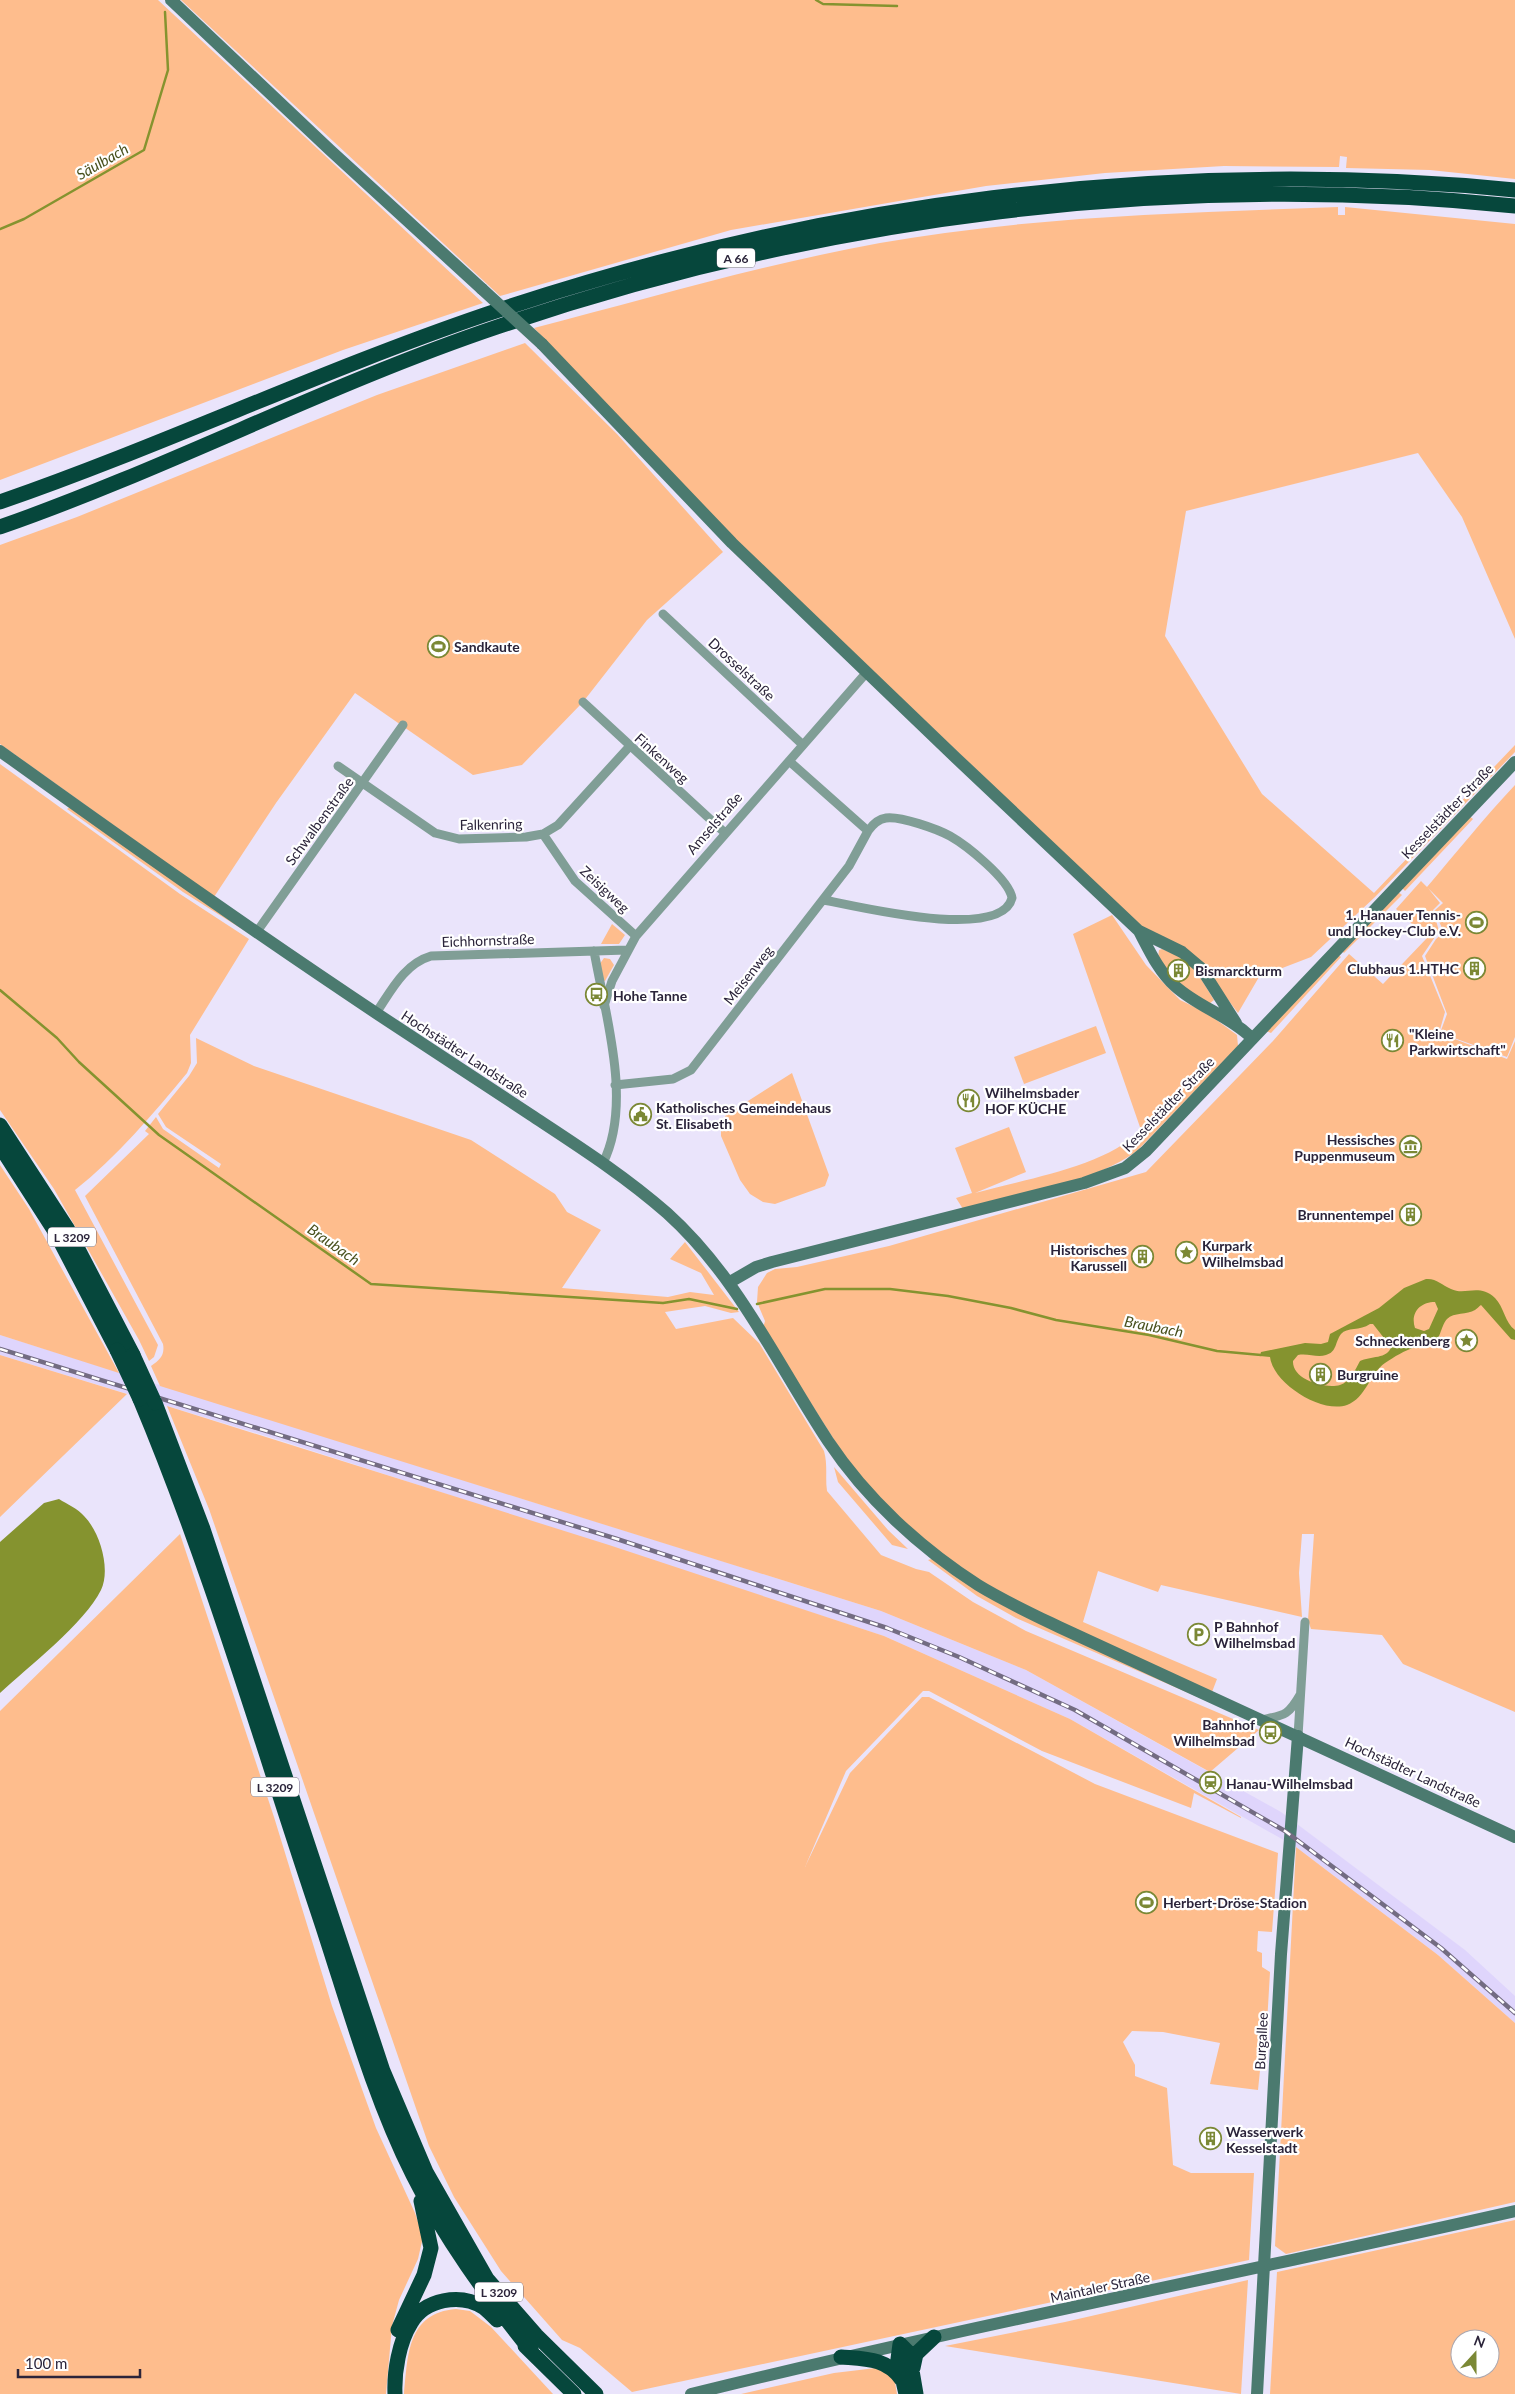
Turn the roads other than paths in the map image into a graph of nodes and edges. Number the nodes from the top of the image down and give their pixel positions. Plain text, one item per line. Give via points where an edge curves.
1 (171, 0) edge
2 (1515, 190) edge
3 (1515, 206) edge
4 (0, 502) edge
5 (0, 527) edge
6 (663, 614) dead end
7 (867, 672) junction
8 (583, 702) dead end
9 (403, 725) dead end
10 (803, 745) junction
11 (629, 747) junction
12 (0, 751) edge
13 (789, 761) junction
14 (1515, 762) edge
15 (338, 766) dead end
16 (363, 784) junction
17 (868, 831) junction
18 (724, 832) junction
19 (543, 834) junction
20 (824, 900) junction
21 (1139, 931) junction
22 (256, 933) junction
23 (636, 936) junction
24 (627, 950) junction
25 (594, 951) junction
26 (604, 1006) junction
27 (376, 1013) junction
28 (1236, 1023) junction
29 (1252, 1038) junction
30 (616, 1085) junction
31 (0, 1125) edge
32 (0, 1146) edge
33 (603, 1163) junction
34 (730, 1282) junction
35 (1305, 1622) dead end
36 (1302, 1690) junction
37 (1262, 1720) junction
38 (1298, 1736) junction
39 (1515, 1836) edge
40 (413, 2176) junction
41 (1515, 2211) edge
42 (1264, 2268) junction
43 (934, 2337) junction
44 (900, 2344) junction
45 (532, 2352) junction
46 (841, 2357) junction
47 (907, 2384) edge
48 (390, 2394) edge
49 (395, 2394) edge
50 (574, 2394) edge
51 (596, 2394) edge
52 (691, 2394) edge
53 (916, 2394) edge
54 (1257, 2394) edge

1 - 7 street, bridge via 542,344 732,543
2 - 4 highway, A 66 via 1321,179 1156,183 990,198 854,218 727,244 611,274 477,317
3 - 5 highway, A 66 via 1408,197 1289,194 1153,198 1075,203 954,218 793,246 676,273 494,328
6 - 10 street, Drosselstraße
7 - 10 street, Amselstraße
7 - 21 street
8 - 11 street, Finkenweg
9 - 16 street, Schwalbenstraße
10 - 13 street, Amselstraße
11 - 18 street, Finkenweg
11 - 19 street, Falkenring via 564,821
12 - 22 street, Hochstädter Landstraße
13 - 17 street
13 - 18 street, Amselstraße
14 - 29 street, Kesselstädter Straße
15 - 16 street, Falkenring
16 - 19 street, Falkenring via 418,824 443,836 479,839
16 - 22 street, Schwalbenstraße
17 - 20 street, Meisenweg via 850,866
17 - 20 street via 877,821 890,818 950,836 1006,884 1011,892 1011,903 991,916 947,919 911,916
18 - 23 street, Amselstraße
19 - 23 street, Zeisigweg via 575,881
20 - 30 street, Meisenweg via 691,1070 673,1079
21 - 28 street via 1161,970 1175,987
21 - 28 street via 1192,960 1209,979
22 - 27 street, Hochstädter Landstraße
23 - 24 street, Amselstraße
24 - 25 street, Eichhornstraße
24 - 26 street, Amselstraße
25 - 26 street, Amselstraße
25 - 27 street, Eichhornstraße via 431,956 405,972
26 - 30 street, Amselstraße
27 - 33 street, Hochstädter Landstraße
28 - 29 street
29 - 34 street, Kesselstädter Straße via 1146,1152 1124,1168 1084,1182 772,1262
30 - 33 street, Amselstraße via 615,1125 611,1148
31 - 51 highway, L 3209, bridge via 67,1228 155,1403 203,1529 380,2062 405,2128 426,2172 487,2279 536,2335
32 - 40 highway, L 3209, bridge via 56,1233 140,1399 191,1530 371,2072
33 - 34 street, Hochstädter Landstraße via 691,1236
34 - 37 street, Hochstädter Landstraße via 838,1454 884,1508 935,1554 1000,1598
35 - 36 street, Burgallee
36 - 37 street, Burgallee via 1291,1711
36 - 38 street, Burgallee
37 - 38 street, Hochstädter Landstraße
38 - 39 street, Hochstädter Landstraße
38 - 42 street, Burgallee via 1281,1954
40 - 45 highway, L 3209 via 447,2237 490,2300
40 - 48 highway via 431,2248 424,2275 398,2330
41 - 42 street, Maintaler Straße
42 - 43 street, Maintaler Straße
42 - 54 street, Burgallee
43 - 44 street, Maintaler Straße
43 - 47 highway via 916,2354
44 - 46 street, Maintaler Straße
44 - 47 highway via 898,2351
45 - 49 highway via 484,2308 462,2300 444,2300 411,2321 402,2341
45 - 50 highway, L 3209
46 - 47 highway via 886,2364
46 - 52 street, Maintaler Straße
47 - 53 highway

